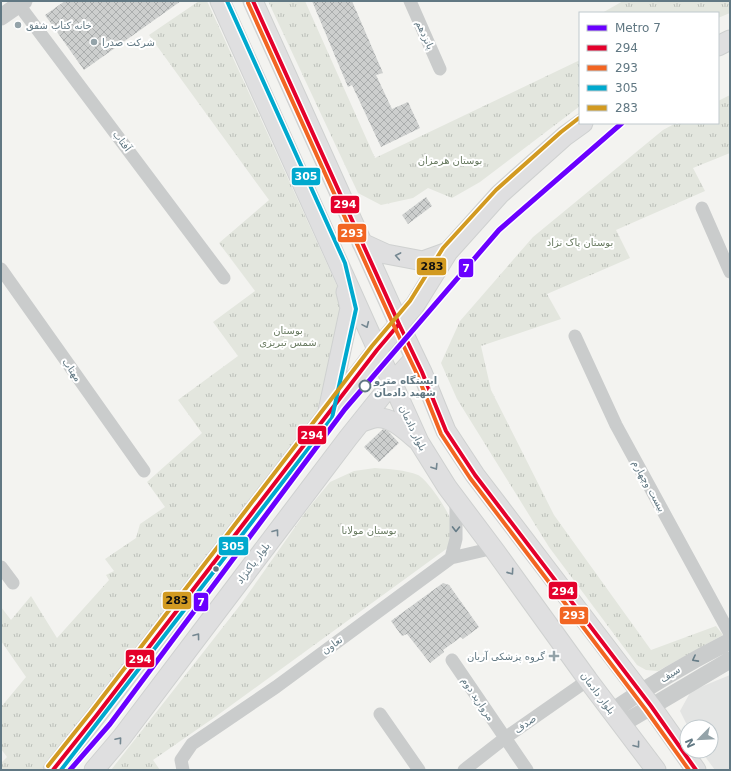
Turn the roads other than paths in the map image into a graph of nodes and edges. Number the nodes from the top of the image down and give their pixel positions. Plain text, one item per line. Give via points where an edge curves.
1 (220, 1) edge
2 (253, 1) edge
3 (410, 1) edge
4 (19, 2) edge
5 (1, 17) edge
6 (730, 40) edge
7 (719, 46) edge
8 (440, 69) dead end
9 (582, 124) edge
10 (702, 208) dead end
11 (362, 243) junction
12 (448, 252) junction
13 (339, 264) junction
14 (1, 269) edge
15 (730, 272) edge
16 (224, 278) dead end
17 (399, 324) junction
18 (575, 336) dead end
19 (377, 350) junction
20 (415, 358) junction
21 (392, 383) junction
22 (327, 415) junction
23 (360, 423) junction
24 (348, 438) junction
25 (419, 442) junction
26 (144, 471) dead end
27 (456, 500) junction
28 (494, 548) junction
29 (451, 558) junction
30 (1, 567) edge
31 (13, 583) dead end
32 (730, 634) edge
33 (730, 641) edge
34 (452, 660) dead end
35 (730, 660) edge
36 (588, 680) junction
37 (645, 699) junction
38 (380, 714) dead end
39 (617, 718) junction
40 (505, 738) junction
41 (182, 765) edge
42 (53, 770) edge
43 (94, 770) edge
44 (419, 770) edge
45 (464, 770) edge
46 (527, 770) edge
47 (656, 770) edge
48 (696, 770) edge

1 - 13 main road, بلوار دادمان
2 - 11 main road
3 - 8 street, پانزدهم
4 - 5 street
4 - 16 street, آفتاب
6 - 7 main road
9 - 12 main road via 500,194
10 - 15 street
12 -> 11 main road via 423,261 386,254
11 - 17 main road
12 - 17 main road via 415,305
13 -> 19 main road, بلوار دادمان
13 - 22 main road via 350,308
14 - 26 street, مهتاب
17 - 19 main road
17 - 20 main road
18 - 32 street, بیست وچهارم via 616,425
19 - 21 main road, بلوار دادمان
19 - 22 main road
20 - 21 main road, بلوار پاکنژاد
20 - 37 main road via 446,431 470,469
21 - 23 main road, بلوار پاکنژاد
21 - 25 main road, بلوار دادمان
22 - 24 main road via 342,419
22 - 42 main road
23 - 24 main road, بلوار پاکنژاد
23 - 25 main road via 377,418 387,420 402,427
43 -> 24 main road, بلوار پاکنژاد
25 -> 27 main road, بلوار دادمان
27 - 28 main road, بلوار دادمان
27 -> 29 street via 456,539
28 - 29 street, تعاون
28 -> 36 main road, بلوار دادمان
29 - 41 street, تعاون via 276,687 192,744
30 - 31 street
33 -> 37 street, سیف via 683,666
34 - 40 street, مروارید دوم
35 - 37 street, سیف
36 - 39 main road, بلوار دادمان
36 - 40 street, صدف
37 - 39 street, سیف
37 - 48 main road
38 - 44 street
39 -> 47 main road, بلوار دادمان
40 - 45 street, صدف
40 - 46 street, مروارید دوم

